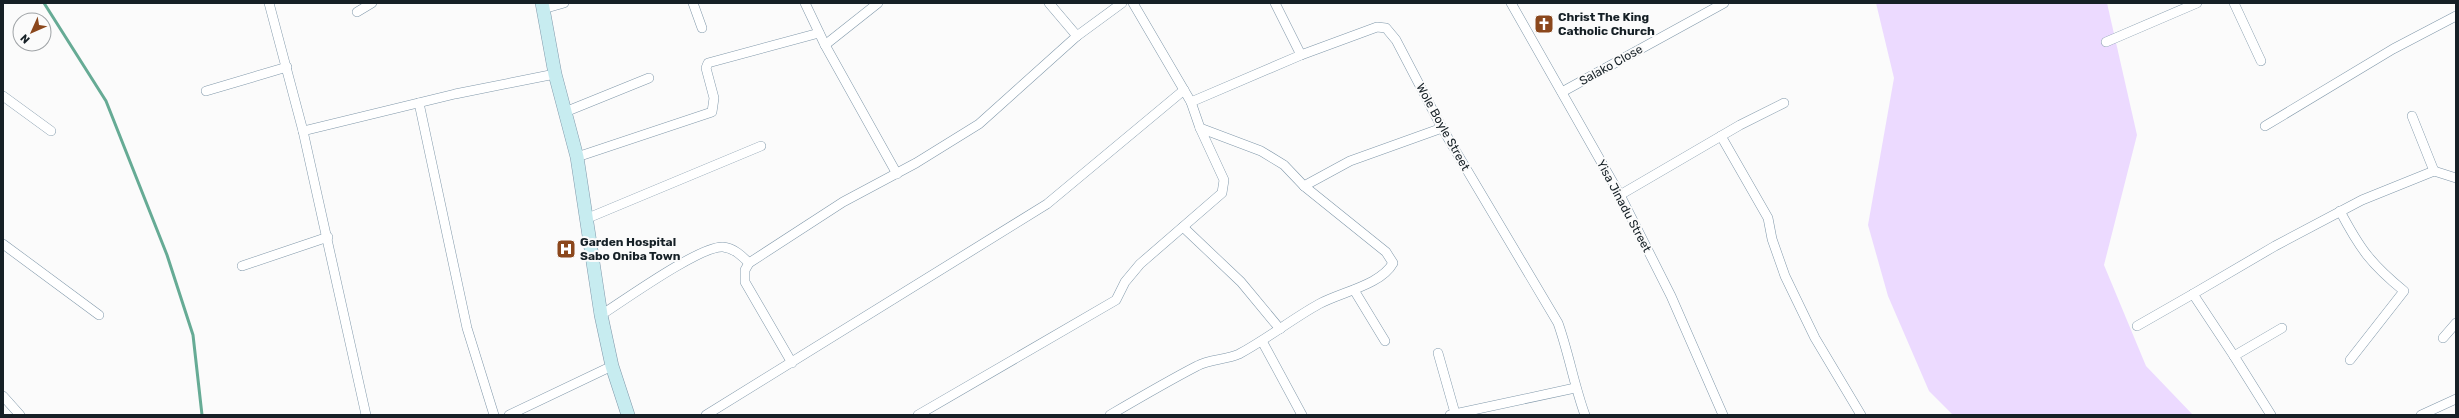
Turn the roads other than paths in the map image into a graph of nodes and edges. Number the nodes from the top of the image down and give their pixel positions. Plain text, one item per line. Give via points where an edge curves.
1 (269, 3) edge
2 (372, 3) edge
3 (564, 3) edge
4 (693, 3) edge
5 (805, 3) edge
6 (878, 3) edge
7 (1049, 3) edge
8 (1122, 3) edge
9 (1133, 3) edge
10 (1275, 3) edge
11 (1511, 3) edge
12 (1724, 3) edge
13 (2197, 3) edge
14 (2234, 3) edge
15 (542, 6) edge
16 (357, 12) dead end
17 (2456, 16) edge
18 (702, 28) dead end
19 (819, 33) junction
20 (1077, 36) junction
21 (2106, 42) dead end
22 (825, 45) junction
23 (1301, 55) junction
24 (2261, 61) dead end
25 (287, 67) junction
26 (554, 74) junction
27 (649, 78) dead end
28 (1184, 90) junction
29 (206, 91) dead end
30 (1562, 92) junction
31 (3, 96) edge
32 (419, 102) junction
33 (1191, 102) junction
34 (1784, 103) dead end
35 (565, 112) junction
36 (2412, 116) dead end
37 (2265, 126) dead end
38 (1200, 128) junction
39 (1442, 128) junction
40 (303, 130) junction
41 (51, 131) dead end
42 (1721, 136) junction
43 (761, 146) dead end
44 (577, 157) junction
45 (2434, 171) junction
46 (897, 174) junction
47 (2456, 178) edge
48 (1304, 186) junction
49 (1620, 195) junction
50 (2340, 211) junction
51 (588, 218) junction
52 (1183, 227) junction
53 (328, 237) junction
54 (3, 244) edge
55 (749, 263) junction
56 (242, 266) dead end
57 (1354, 290) junction
58 (2193, 294) junction
59 (99, 315) dead end
60 (601, 315) junction
61 (2456, 323) edge
62 (2137, 326) dead end
63 (2282, 328) dead end
64 (1280, 329) junction
65 (2442, 338) dead end
66 (1262, 341) junction
67 (1386, 341) dead end
68 (1438, 353) dead end
69 (2234, 356) junction
70 (2350, 360) dead end
71 (792, 364) junction
72 (612, 366) junction
73 (1575, 388) junction
74 (3, 396) edge
75 (2456, 399) edge
76 (527, 412) edge
77 (1452, 414) edge
78 (20, 415) edge
79 (366, 415) edge
80 (494, 415) edge
81 (509, 415) edge
82 (628, 415) edge
83 (706, 415) edge
84 (918, 415) edge
85 (1110, 415) edge
86 (1302, 415) edge
87 (1585, 415) edge
88 (1723, 415) edge
89 (1860, 415) edge
90 (2271, 415) edge
91 (2420, 415) edge

1 - 25 street
2 - 16 street
3 - 15 street
4 - 18 street
5 - 19 street
6 - 22 street
7 - 20 street
8 - 20 street
9 - 28 street
10 - 23 street
11 - 30 street, Yisa Jinadu Street
12 - 30 street, Salako Close
13 - 21 street
14 - 24 street
15 - 26 main road
17 - 37 street via 2393,49
19 - 22 street
19 - 44 street via 708,63 706,68 714,98 712,112
20 - 46 street via 979,124
22 - 46 street
23 - 33 street, Wole Boyle Street
23 - 39 street, Wole Boyle Street via 1377,27 1386,28 1396,40
25 - 29 street
25 - 40 street
26 - 32 street
26 - 35 main road
27 - 35 street
28 - 33 street
28 - 71 street via 1047,204
30 - 49 street, Yisa Jinadu Street
31 - 41 street
32 - 40 street
32 - 80 street via 466,328
33 - 38 street
34 - 42 street
35 - 44 main road
36 - 45 street
38 - 48 street via 1261,151 1284,165
38 - 52 street via 1224,180 1224,187 1222,193
39 - 48 street via 1350,161
39 - 73 street, Wole Boyle Street via 1558,324 1567,346
40 - 53 street
42 - 49 street
42 - 89 street via 1768,218 1772,239 1785,276 1815,338
43 - 51 street
44 - 51 main road
45 - 47 street
45 - 50 street
46 - 55 street via 843,202
48 - 57 street via 1386,252 1393,263 1388,270
49 - 88 street, Yisa Jinadu Street via 1671,296
50 - 58 street
50 - 70 street via 2363,252 2377,269 2404,292
51 - 60 main road
52 - 64 street via 1241,282
52 - 84 street via 1140,264 1125,282 1116,300 1108,306
53 - 56 street
53 - 79 street
54 - 59 street
55 - 60 street via 732,249 712,249 668,270
55 - 71 street via 745,282
57 - 64 street via 1320,303
57 - 67 street
58 - 62 street
58 - 69 street
60 - 72 main road
61 - 65 street
63 - 69 street
64 - 66 street
66 - 85 street via 1228,359 1198,365
66 - 86 street
68 - 77 street
69 - 90 street
71 - 83 street
72 - 76 street
72 - 82 main road
73 - 77 street
73 - 87 street, Wole Boyle Street
74 - 78 street
75 - 91 street
76 - 81 street

